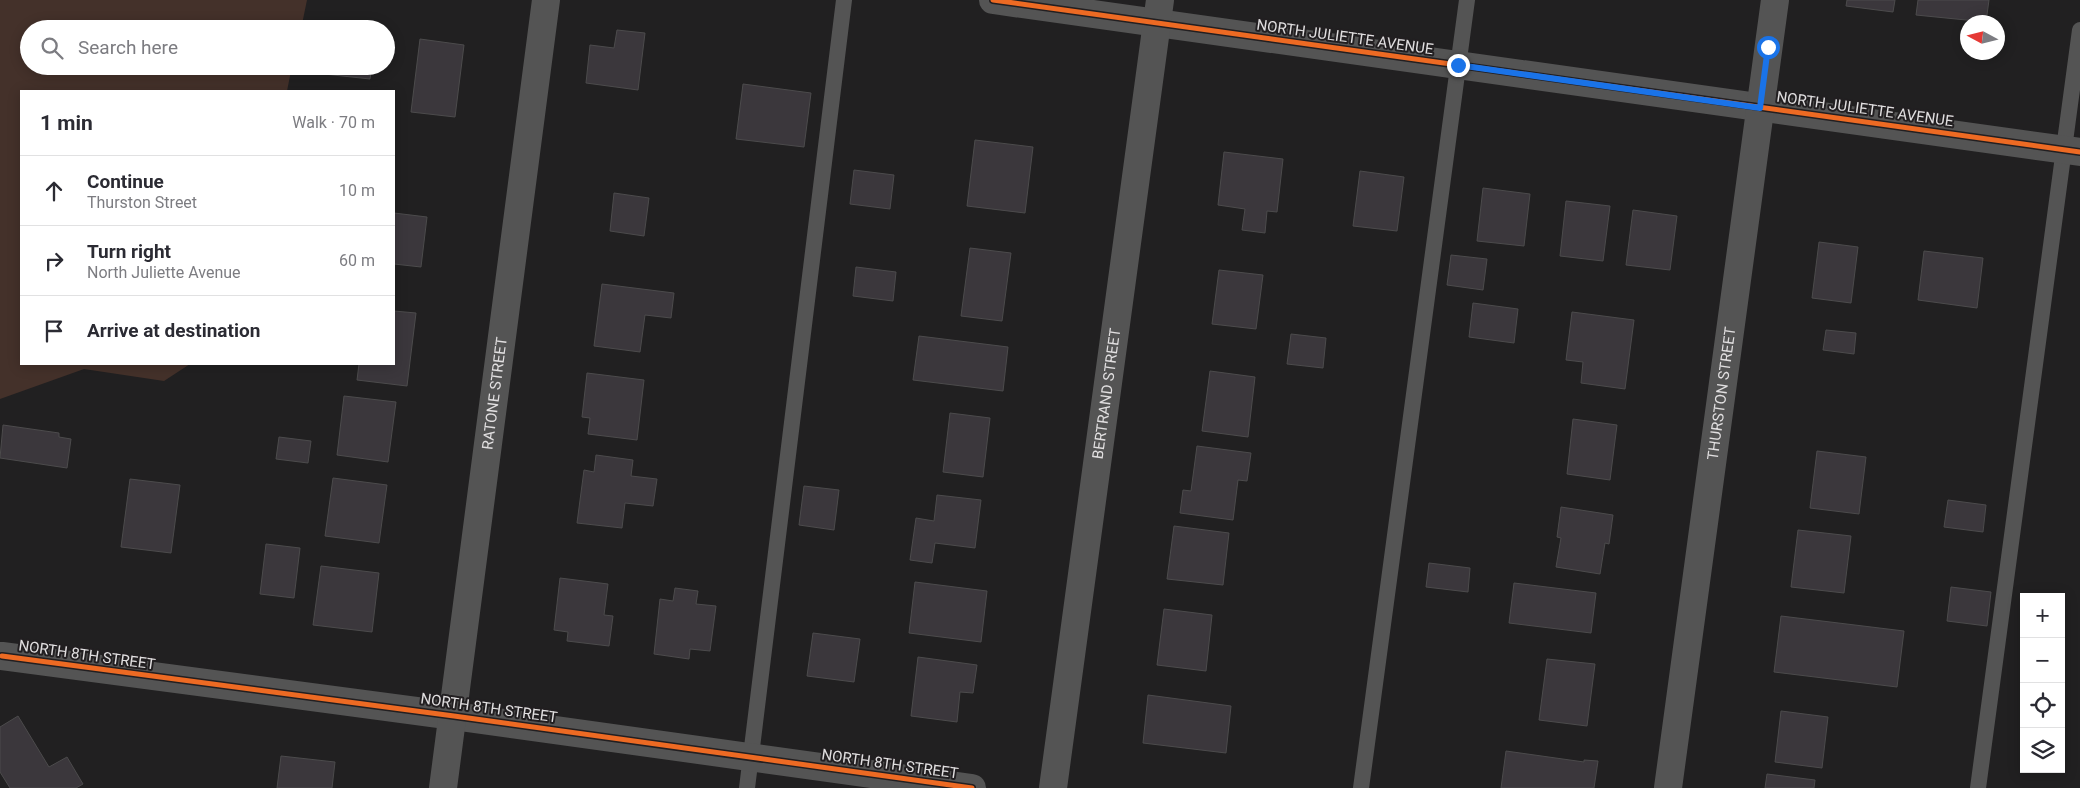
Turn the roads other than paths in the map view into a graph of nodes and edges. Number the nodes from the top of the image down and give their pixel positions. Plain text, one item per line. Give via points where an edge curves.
1 (546, 0) edge
2 (844, 0) edge
3 (993, 0) edge
4 (1467, 0) edge
5 (1775, 0) edge
6 (1158, 11) edge
7 (2080, 30) edge
8 (1458, 65) junction
9 (1760, 108) junction
10 (2072, 151) edge
11 (2, 656) dead end
12 (454, 716) junction
13 (751, 757) junction
14 (443, 788) edge
15 (747, 788) edge
16 (972, 788) edge
17 (1053, 788) edge
18 (1361, 788) edge
19 (1668, 788) edge
20 (1978, 788) edge

1 - 12 street, RATONE STREET
2 - 13 lane
3 - 6 street, NORTH JULIETTE AVENUE
4 - 8 lane
5 - 9 street, THURSTON STREET
6 - 8 street, NORTH JULIETTE AVENUE
6 - 17 street, BERTRAND STREET
7 - 10 lane
8 - 9 street, NORTH JULIETTE AVENUE
8 - 18 lane
9 - 10 street, NORTH JULIETTE AVENUE
9 - 19 street, THURSTON STREET
10 - 20 lane
11 - 12 street, NORTH 8TH STREET
12 - 13 street, NORTH 8TH STREET
12 - 14 street, RATONE STREET
13 - 15 lane
13 - 16 street, NORTH 8TH STREET

